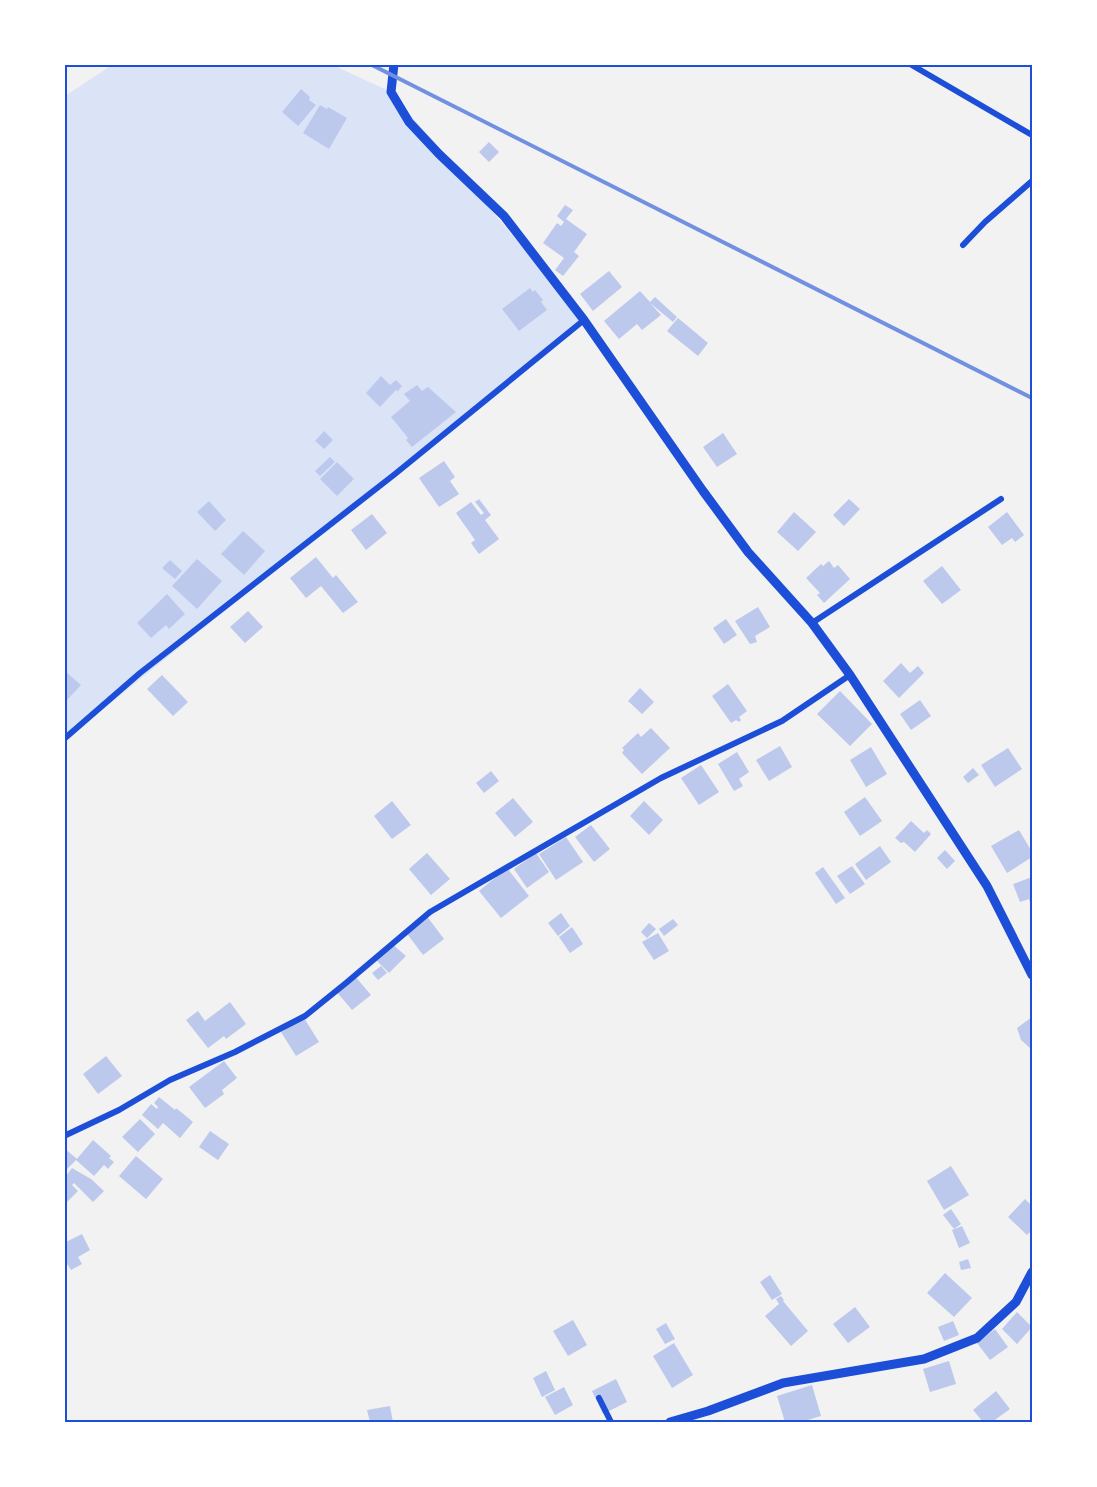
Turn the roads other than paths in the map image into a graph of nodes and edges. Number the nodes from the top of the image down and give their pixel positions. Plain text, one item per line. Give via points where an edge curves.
1 (394, 64) edge
2 (910, 64) edge
3 (1032, 135) edge
4 (1032, 181) edge
5 (963, 245) dead end
6 (584, 320) junction
7 (1001, 499) dead end
8 (812, 623) junction
9 (850, 675) junction
10 (64, 740) edge
11 (1032, 975) edge
12 (64, 1136) edge
13 (1032, 1272) edge
14 (599, 1398) dead end
15 (611, 1422) edge
16 (670, 1422) edge

1 - 6 street via 391,92 409,122 504,216
2 - 3 street
4 - 5 street
6 - 8 street via 741,543
6 - 10 street via 141,673
7 - 8 street
8 - 9 street
9 - 11 street via 987,886
9 - 12 street via 782,721 661,778 430,912 305,1016
13 - 16 street via 1016,1302 977,1338 924,1359 783,1383
14 - 15 street

